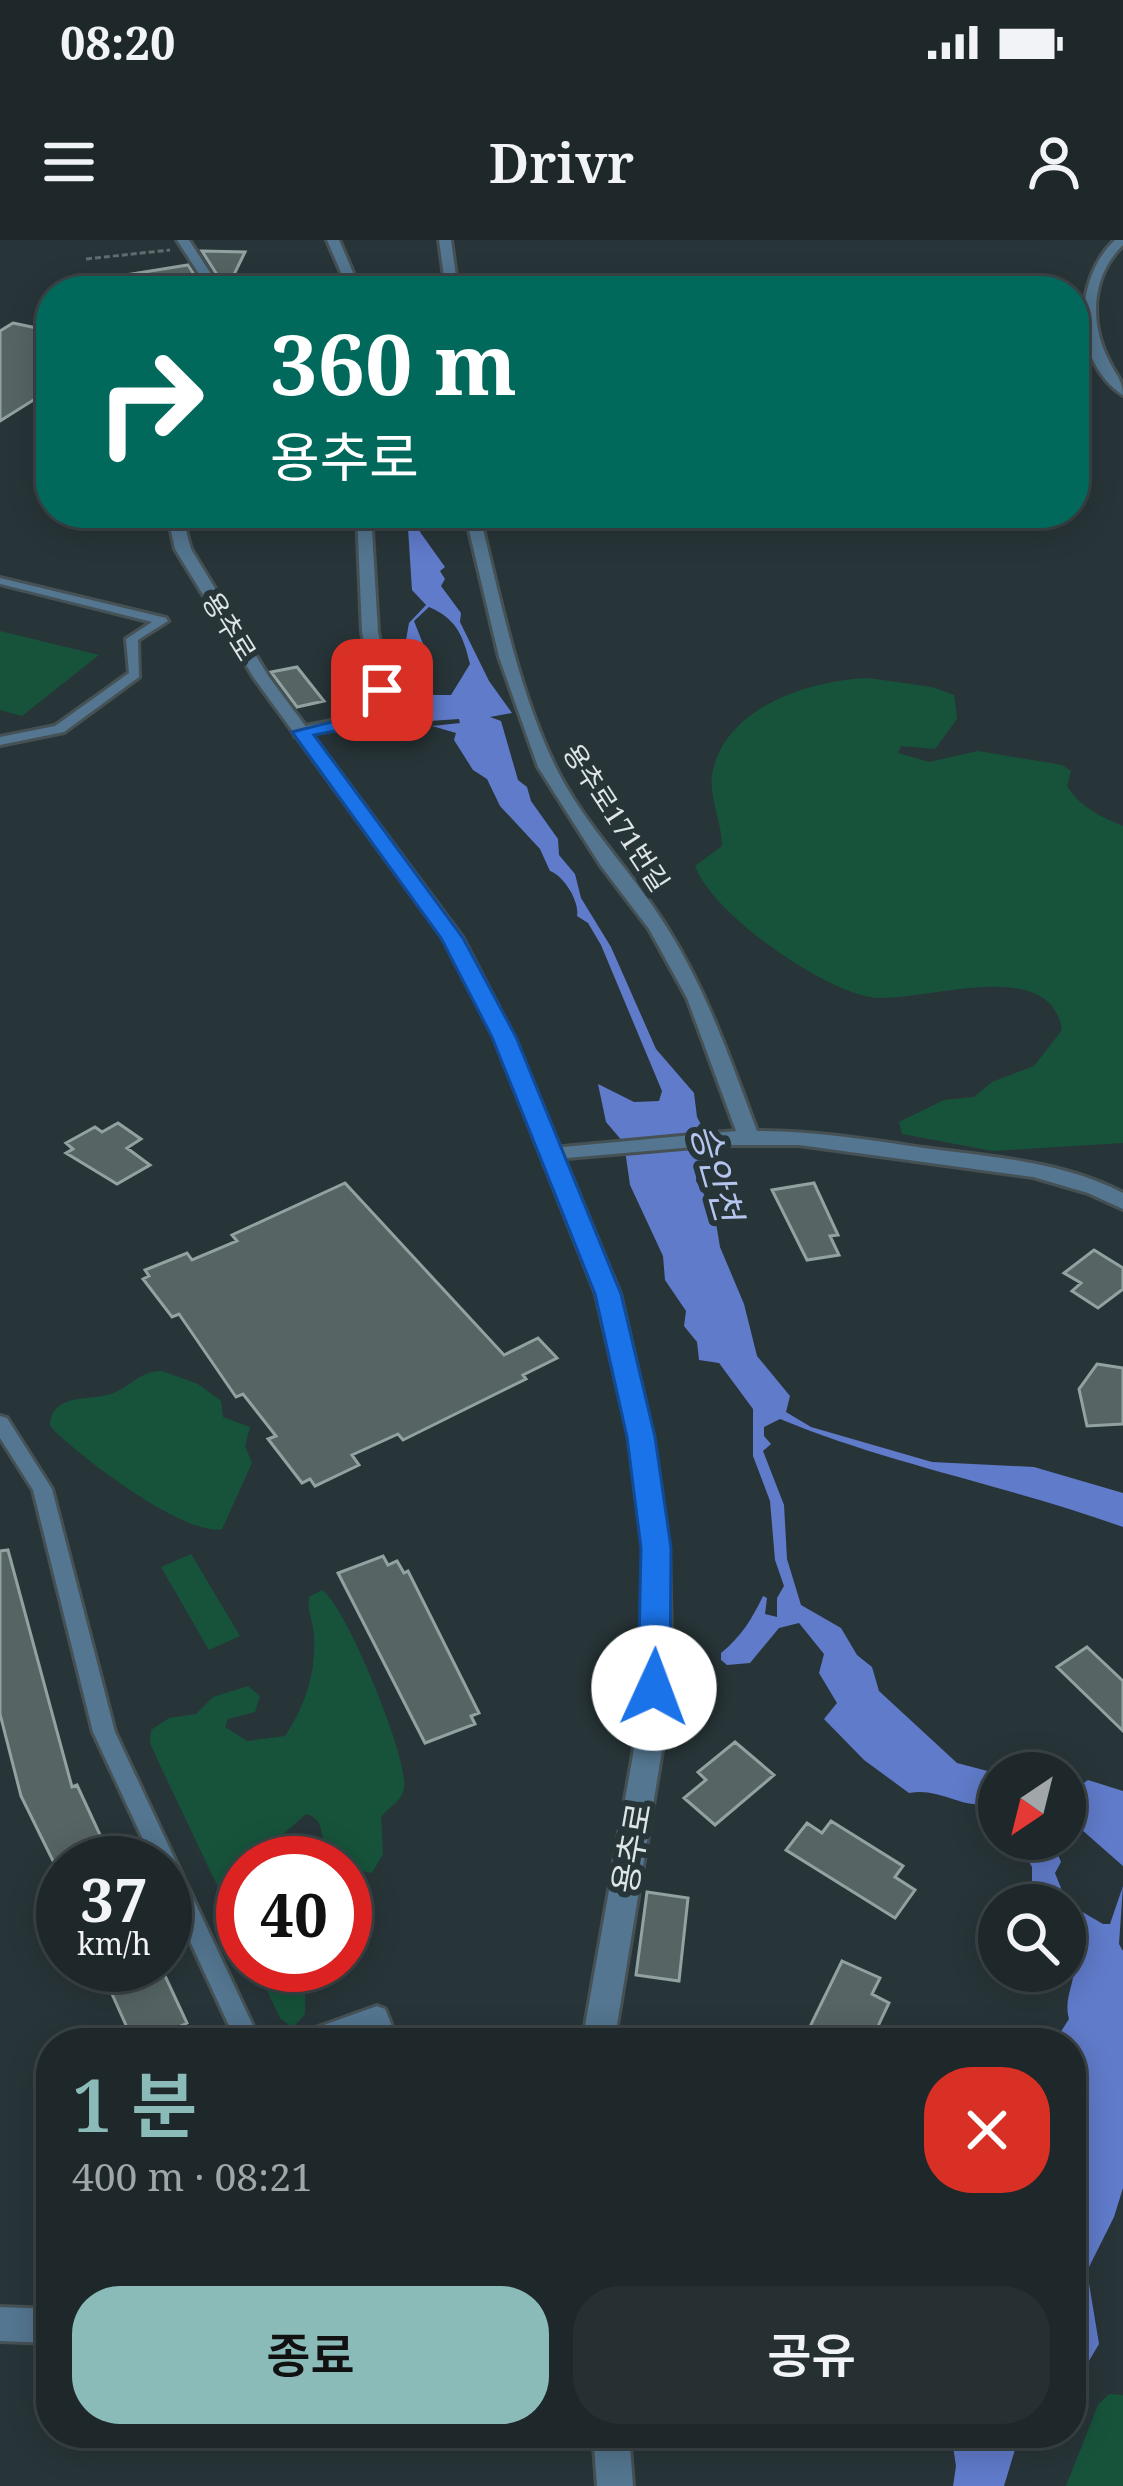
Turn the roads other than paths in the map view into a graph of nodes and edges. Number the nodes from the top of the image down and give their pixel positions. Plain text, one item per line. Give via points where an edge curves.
1 (333, 240) edge
2 (445, 240) edge
3 (1122, 240) edge
4 (184, 244) edge
5 (210, 276) edge
6 (349, 276) edge
7 (450, 276) edge
8 (1123, 391) edge
9 (176, 528) edge
10 (365, 528) edge
11 (476, 528) edge
12 (0, 580) edge
13 (301, 732) junction
14 (0, 741) edge
15 (749, 1137) junction
16 (552, 1155) junction
17 (1123, 1202) edge
18 (0, 1423) edge
19 (242, 2028) edge
20 (346, 2028) edge
21 (381, 2028) edge
22 (601, 2028) edge
23 (0, 2324) edge
24 (36, 2325) edge
25 (612, 2448) edge
26 (615, 2486) edge

1 - 6 street
2 - 7 street
3 - 8 street via 1095,268 1090,322 1102,363
4 - 5 street
9 - 13 street, 용추로 via 193,568
10 - 13 street via 370,632 385,703 369,718
11 - 15 street, 용추로171번길 via 507,657 547,767 698,998
12 - 14 lane via 163,621 133,639 135,674 84,712 48,733
13 - 16 street, 용추로 via 452,938
15 - 16 street
15 - 17 street via 1034,1170
16 - 22 street, 용추로 via 608,1294 656,1548 652,1732
18 - 19 lane via 42,1489 104,1732
20 - 21 lane via 377,2017
23 - 24 street
25 - 26 street

